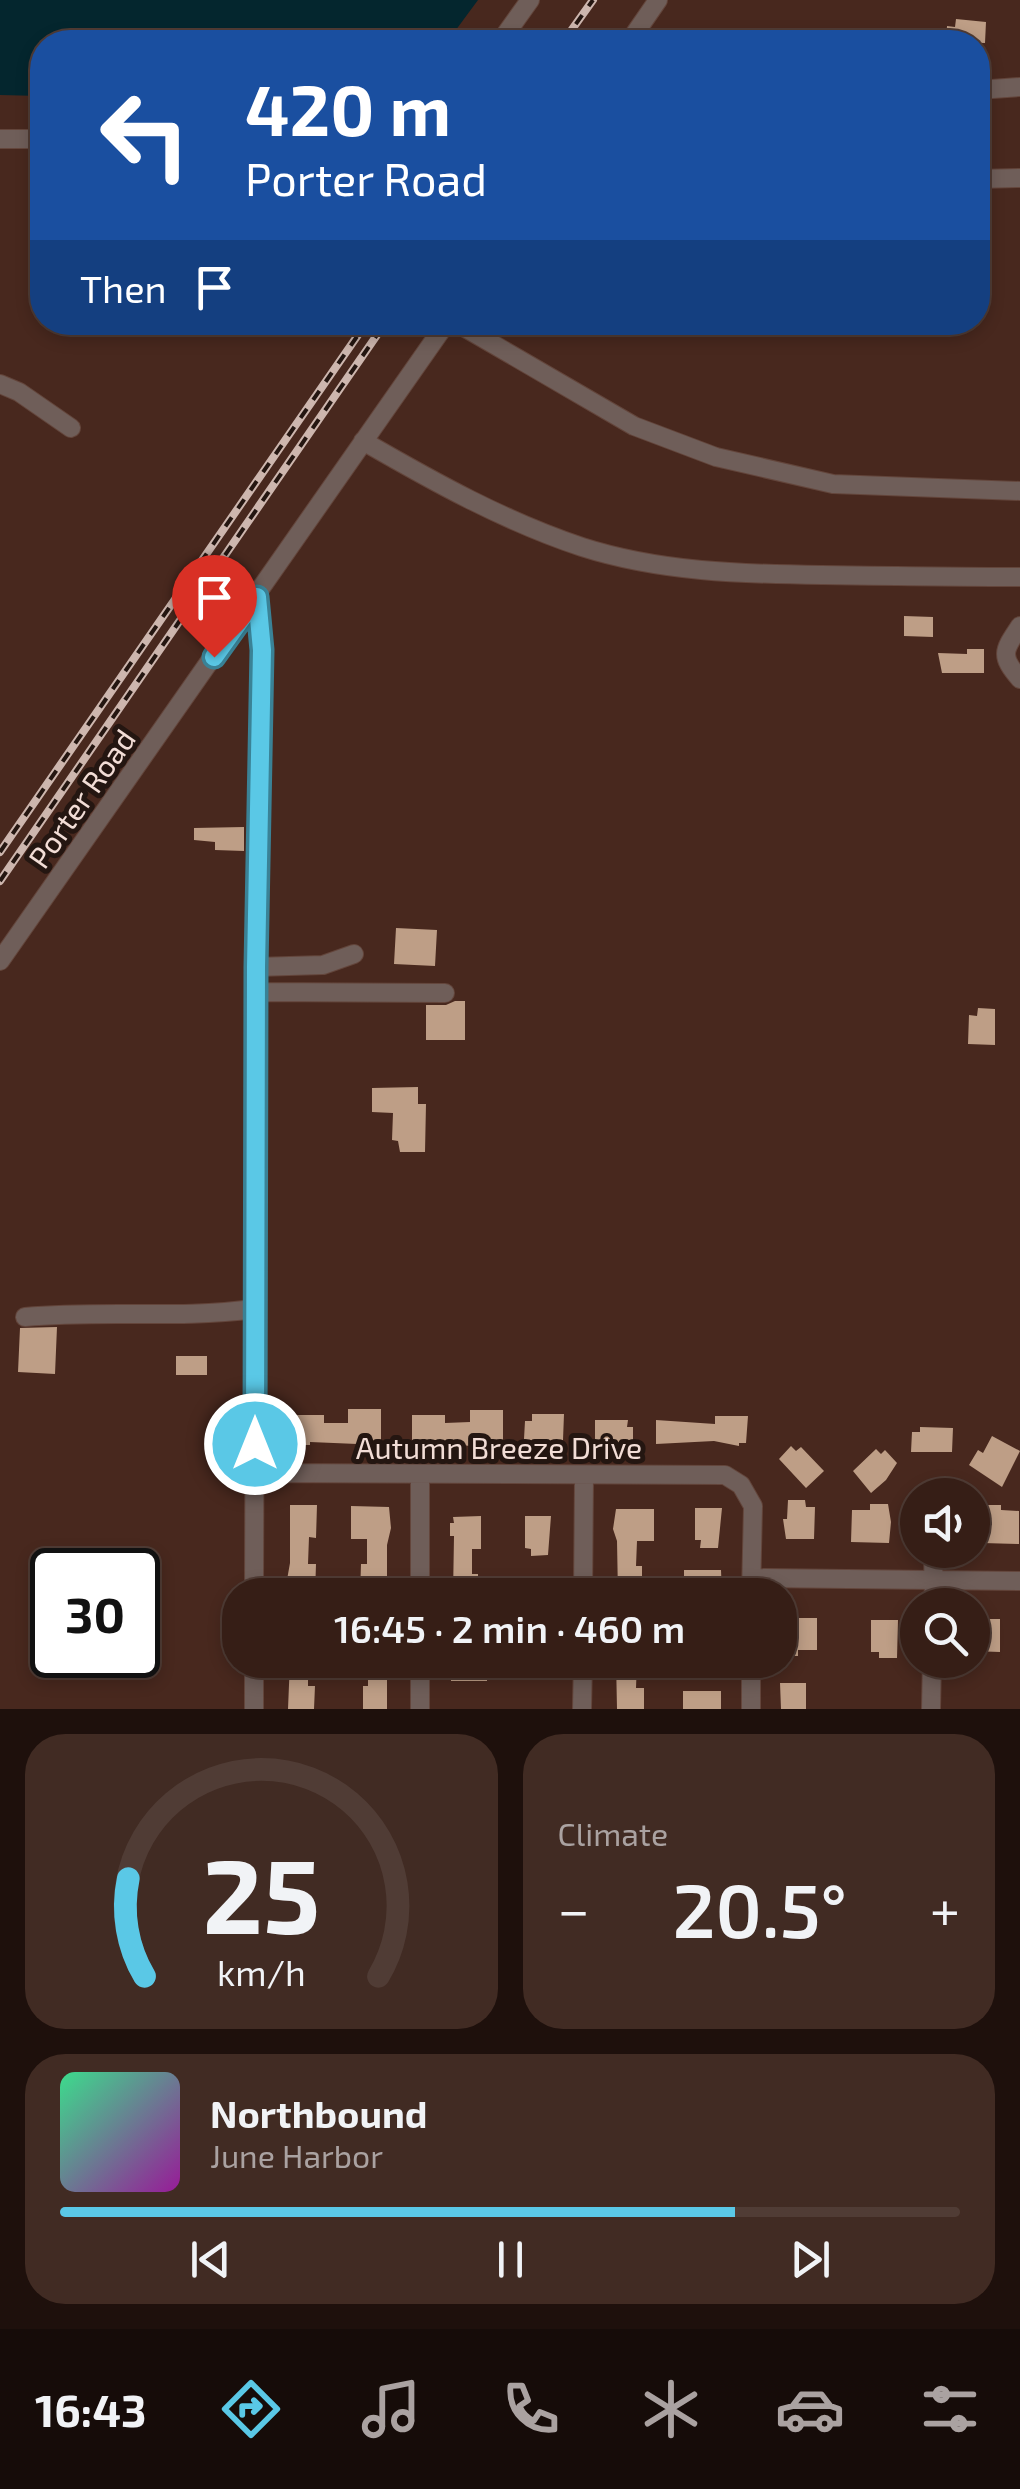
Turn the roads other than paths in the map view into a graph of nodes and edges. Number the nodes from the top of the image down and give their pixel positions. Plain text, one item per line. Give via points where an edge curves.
1 (530, 0) edge
2 (658, 0) edge
3 (509, 30) edge
4 (637, 30) edge
5 (1020, 87) edge
6 (990, 89) edge
7 (0, 139) edge
8 (30, 139) edge
9 (1020, 178) edge
10 (990, 179) edge
11 (438, 335) edge
12 (476, 335) edge
13 (0, 384) edge
14 (72, 428) dead end
15 (363, 441) junction
16 (1020, 491) edge
17 (1020, 577) edge
18 (257, 597) junction
19 (1020, 626) edge
20 (1020, 679) edge
21 (354, 954) dead end
22 (0, 961) edge
23 (256, 967) junction
24 (256, 992) junction
25 (445, 994) dead end
26 (254, 1309) junction
27 (25, 1317) dead end
28 (255, 1473) junction
29 (420, 1475) junction
30 (584, 1475) junction
31 (934, 1568) edge
32 (254, 1578) edge
33 (420, 1578) edge
34 (583, 1578) edge
35 (751, 1578) edge
36 (934, 1580) junction
37 (1020, 1580) edge
38 (797, 1585) edge
39 (934, 1588) edge
40 (254, 1678) edge
41 (420, 1678) edge
42 (583, 1678) edge
43 (751, 1678) edge
44 (932, 1678) edge
45 (254, 1709) edge
46 (420, 1709) edge
47 (582, 1709) edge
48 (750, 1709) edge
49 (931, 1709) edge

1 - 3 street
2 - 4 street
5 - 6 street
7 - 8 street
9 - 10 street
11 - 15 street, Porter Road
12 - 16 street via 634,426 716,457 833,484
13 - 14 street
15 - 17 street via 527,527 667,566 739,574
15 - 18 street, Porter Road
18 - 22 street, Porter Road
18 - 23 street via 262,650
19 - 20 street via 1005,650
21 - 23 street via 323,965
23 - 24 street
24 - 25 street
24 - 26 street
26 - 27 street via 202,1316
26 - 28 street
28 - 29 street, Autumn Breeze Drive
28 - 32 street
29 - 30 street, Autumn Breeze Drive
29 - 33 street
30 - 34 street
30 - 35 street, Autumn Breeze Drive via 726,1475 753,1506
31 - 36 street
36 - 37 street
36 - 38 street
36 - 39 street
40 - 45 street
41 - 46 street
42 - 47 street
43 - 48 street
44 - 49 street

